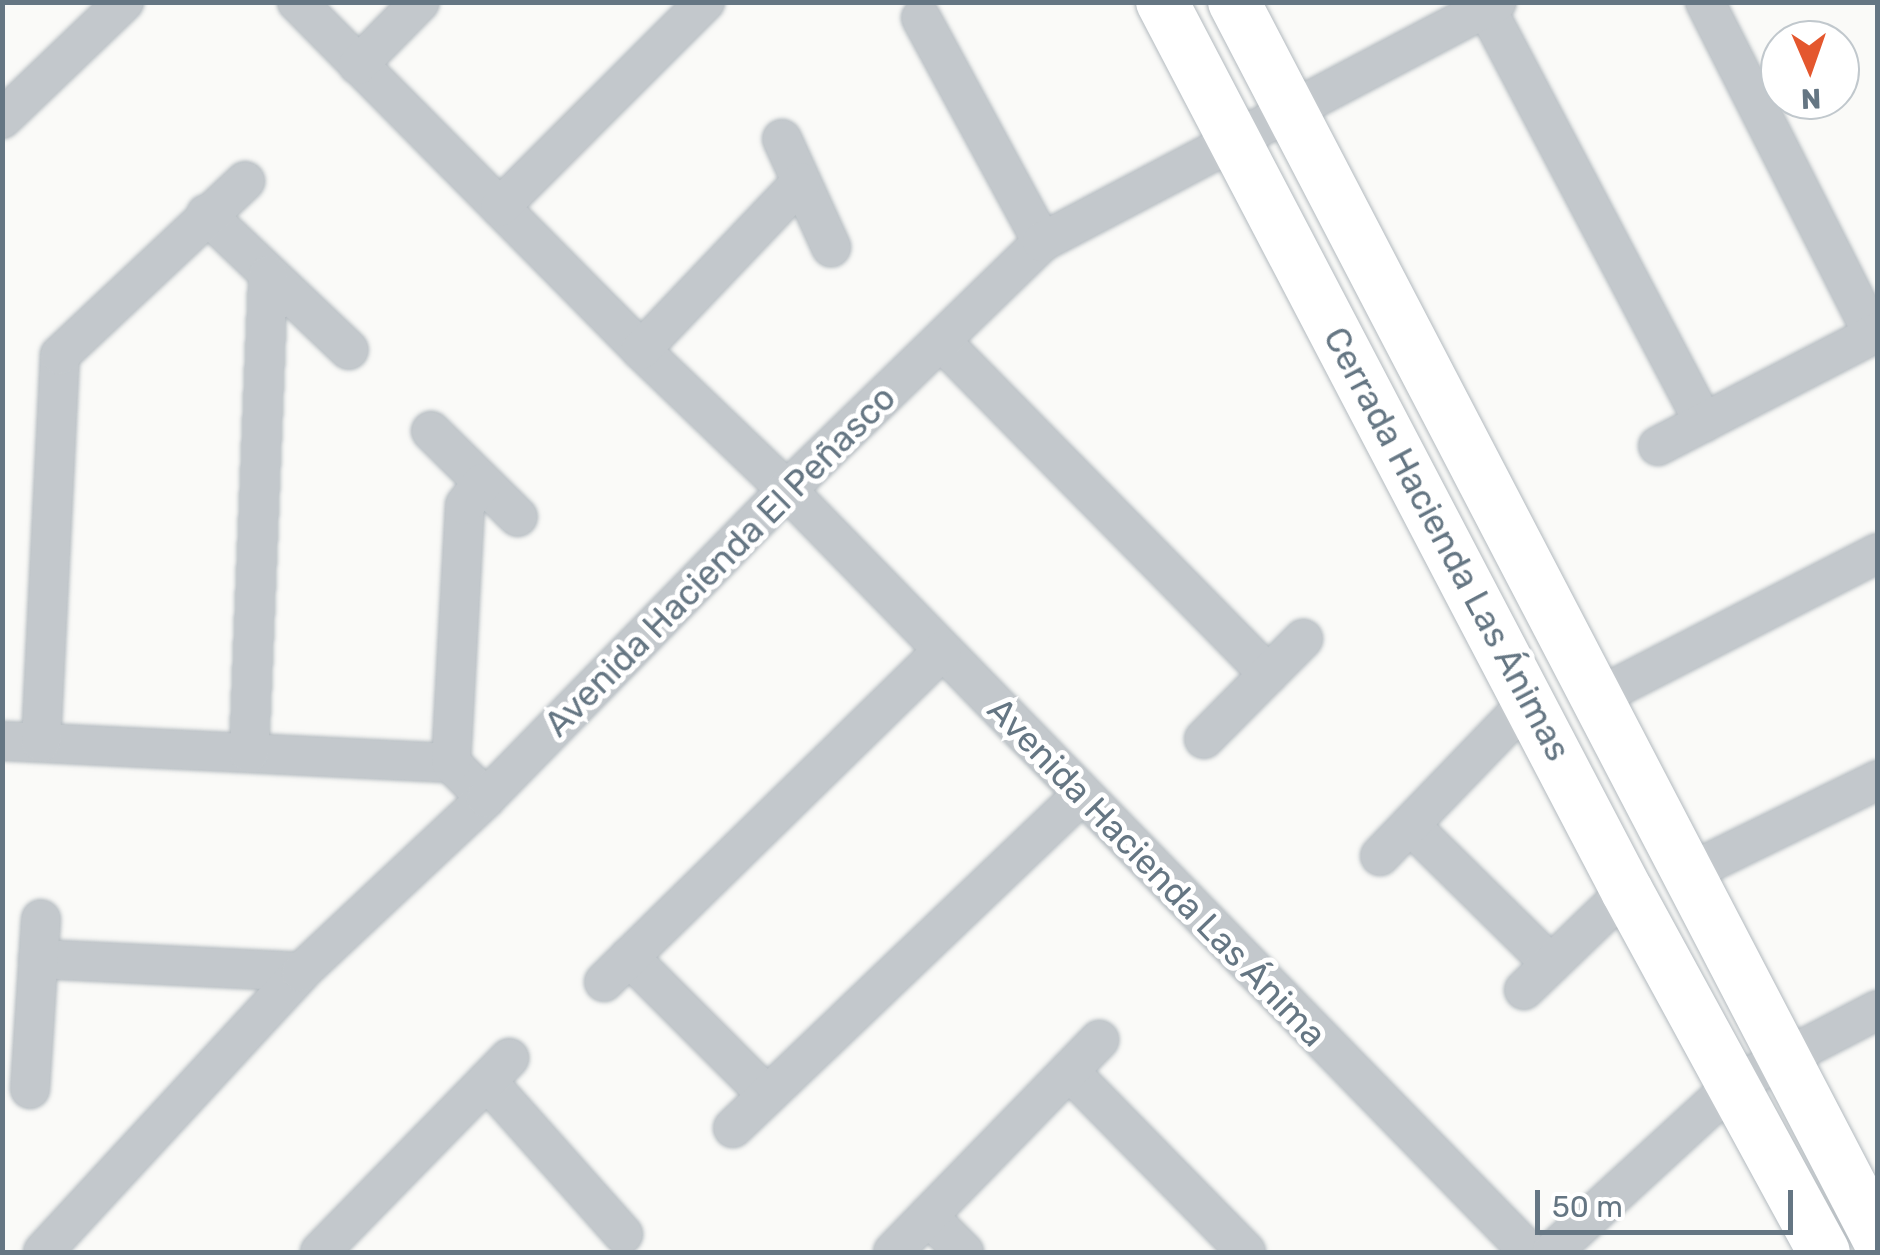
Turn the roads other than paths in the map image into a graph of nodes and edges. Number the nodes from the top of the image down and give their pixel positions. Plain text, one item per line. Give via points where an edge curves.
1 (124, 2) edge
2 (296, 2) edge
3 (420, 2) edge
4 (704, 2) edge
5 (1162, 2) edge
6 (1234, 2) edge
7 (1705, 2) edge
8 (1488, 5) edge
9 (921, 18) dead end
10 (358, 65) junction
11 (1290, 114) junction
12 (2, 118) edge
13 (782, 139) dead end
14 (1236, 142) junction
15 (245, 181) dead end
16 (801, 182) junction
17 (500, 207) junction
18 (206, 214) junction
19 (1042, 242) junction
20 (831, 247) dead end
21 (268, 275) junction
22 (1875, 333) edge
23 (941, 340) junction
24 (349, 350) dead end
25 (640, 350) junction
26 (1704, 423) junction
27 (430, 431) dead end
28 (1658, 446) dead end
29 (482, 483) junction
30 (787, 490) junction
31 (518, 517) dead end
32 (1878, 553) edge
33 (1303, 640) dead end
34 (942, 651) junction
35 (1268, 674) junction
36 (1594, 699) junction
37 (1529, 701) junction
38 (1204, 740) dead end
39 (2, 741) edge
40 (41, 742) junction
41 (249, 754) junction
42 (452, 764) junction
43 (1878, 780) edge
44 (1080, 796) junction
45 (486, 798) junction
46 (1410, 826) junction
47 (1380, 856) dead end
48 (1686, 874) junction
49 (1627, 891) junction
50 (40, 919) dead end
51 (38, 958) junction
52 (301, 972) junction
53 (1878, 1010) edge
54 (1099, 1040) dead end
55 (1780, 1058) junction
56 (1069, 1070) junction
57 (1735, 1084) junction
58 (30, 1088) dead end
59 (767, 1095) junction
60 (733, 1128) dead end
61 (928, 1216) junction
62 (625, 1232) edge
63 (1878, 1238) edge
64 (43, 1252) edge
65 (320, 1252) edge
66 (893, 1252) edge
67 (964, 1252) edge
68 (1246, 1252) edge
69 (1529, 1252) edge
70 (1552, 1252) edge
71 (1824, 1252) edge

1 - 12 street
2 - 10 street, Avenida Hacienda Las Ánima
3 - 10 street
4 - 17 street
5 - 14 street, Cerrada Hacienda Las Ánimas
6 - 11 street, Cerrada Hacienda Las Ánimas
7 - 22 street
8 - 11 street, Avenida Hacienda El Peñasco
8 - 26 street
9 - 19 street
10 - 17 street, Avenida Hacienda Las Ánima
11 - 14 street, Avenida Hacienda El Peñasco
11 - 36 street, Cerrada Hacienda Las Ánimas
13 - 16 street
14 - 19 street, Avenida Hacienda El Peñasco
14 - 37 street, Cerrada Hacienda Las Ánimas
15 - 18 street
16 - 20 street
16 - 25 street
17 - 25 street, Avenida Hacienda Las Ánima
18 - 21 street
18 - 40 street via 60,355
19 - 23 street, Avenida Hacienda El Peñasco
21 - 24 street
21 - 41 street
22 - 26 street
23 - 30 street, Avenida Hacienda El Peñasco
23 - 35 street
25 - 30 street, Avenida Hacienda Las Ánima
26 - 28 street
27 - 29 street
29 - 31 street
29 - 42 street via 464,505
30 - 34 street, Avenida Hacienda Las Ánima
30 - 45 street, Avenida Hacienda El Peñasco
32 - 36 street
33 - 35 street
34 - 44 street, Avenida Hacienda Las Ánima
34 - 59 street via 616,969
35 - 38 street
36 - 48 street, Cerrada Hacienda Las Ánimas
37 - 46 street
37 - 49 street, Cerrada Hacienda Las Ánimas
39 - 40 street
40 - 41 street
41 - 42 street
42 - 45 street
43 - 48 street
44 - 59 street
44 - 69 street, Avenida Hacienda Las Ánima
45 - 52 street, Avenida Hacienda El Peñasco
46 - 47 street
46 - 49 street via 1537,977
48 - 55 street, Cerrada Hacienda Las Ánimas
49 - 57 street, Cerrada Hacienda Las Ánimas
50 - 51 street
51 - 52 street
51 - 58 street
52 - 64 street, Avenida Hacienda El Peñasco
53 - 55 street
54 - 56 street
55 - 57 street
55 - 63 street, Cerrada Hacienda Las Ánimas
56 - 61 street
56 - 68 street
57 - 70 street
57 - 71 street, Cerrada Hacienda Las Ánimas
59 - 60 street
61 - 66 street
61 - 67 street
62 - 65 street via 498,1070

